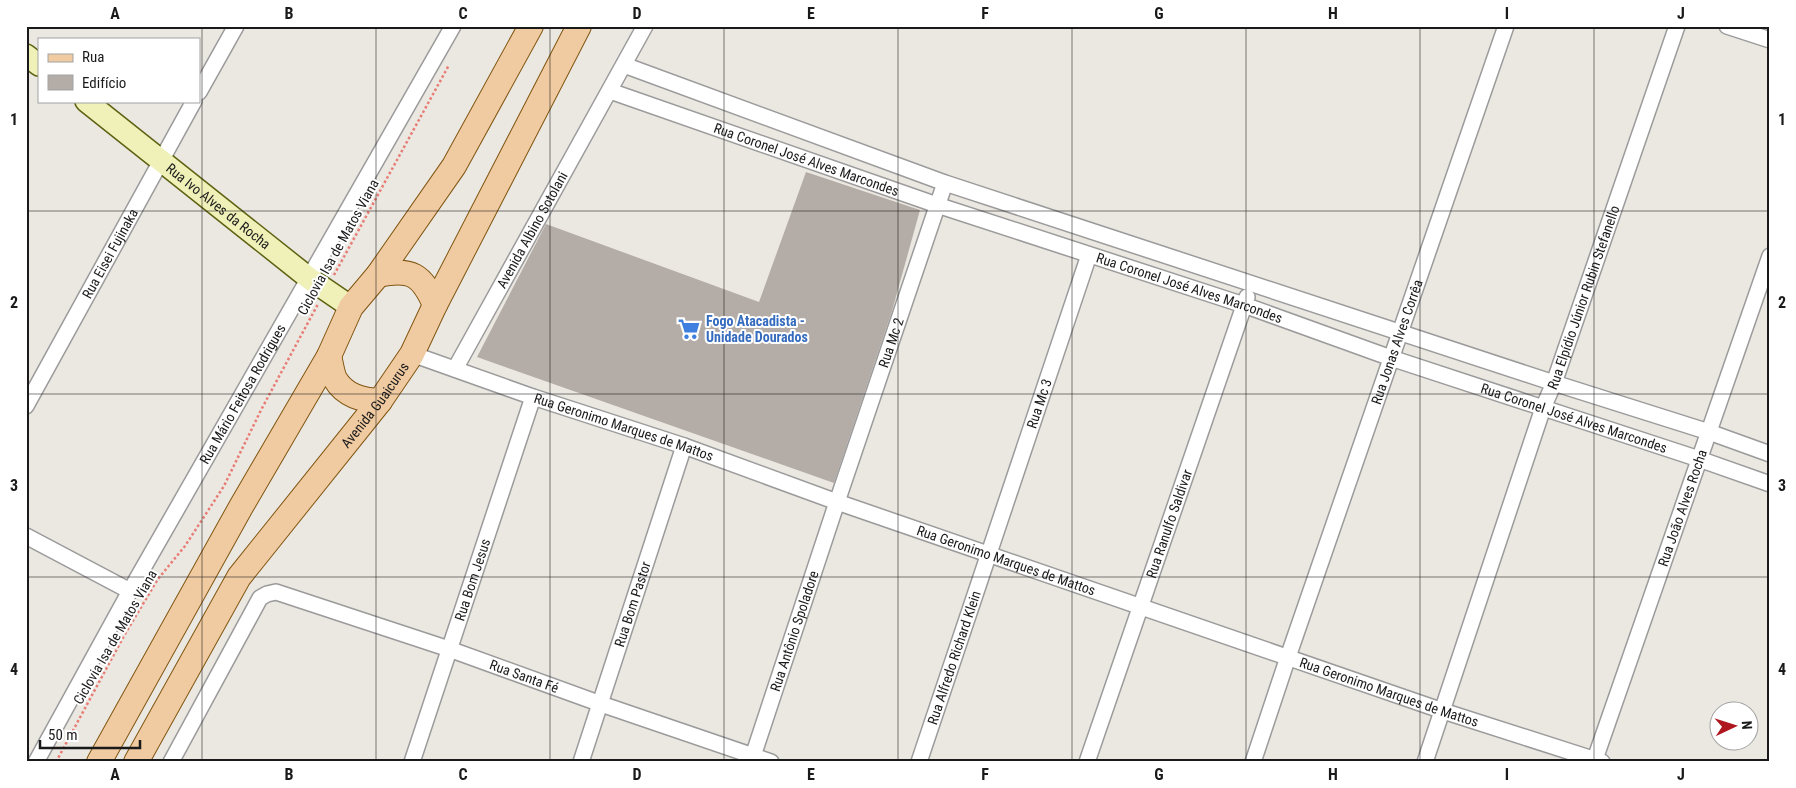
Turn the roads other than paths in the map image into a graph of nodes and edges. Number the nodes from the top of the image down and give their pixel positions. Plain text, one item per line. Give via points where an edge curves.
1 (236, 26) edge
2 (453, 26) edge
3 (531, 26) edge
4 (579, 26) edge
5 (645, 26) edge
6 (1506, 26) edge
7 (1677, 26) edge
8 (1727, 26) edge
9 (1770, 40) edge
10 (26, 55) edge
11 (38, 64) edge
12 (624, 65) junction
13 (200, 90) edge
14 (610, 91) junction
15 (87, 102) edge
16 (193, 102) edge
17 (161, 160) junction
18 (945, 183) junction
19 (937, 205) junction
20 (1089, 255) junction
21 (1770, 256) edge
22 (378, 275) junction
23 (1252, 284) junction
24 (318, 285) junction
25 (435, 305) junction
26 (1244, 305) junction
27 (351, 307) junction
28 (1400, 333) junction
29 (412, 354) junction
30 (329, 356) junction
31 (1392, 358) junction
32 (455, 369) junction
33 (1554, 383) junction
34 (533, 397) junction
35 (380, 402) junction
36 (26, 406) edge
37 (1543, 408) junction
38 (1708, 432) junction
39 (684, 446) junction
40 (1770, 454) edge
41 (1699, 459) junction
42 (1770, 484) edge
43 (837, 502) junction
44 (26, 536) edge
45 (989, 554) junction
46 (130, 591) junction
47 (1140, 606) junction
48 (449, 649) junction
49 (1288, 657) junction
50 (601, 704) junction
51 (1444, 711) junction
52 (752, 759) edge
53 (1597, 761) edge
54 (36, 762) edge
55 (99, 762) edge
56 (136, 762) edge
57 (171, 762) edge
58 (412, 762) edge
59 (581, 762) edge
60 (771, 762) edge
61 (919, 762) edge
62 (1087, 762) edge
63 (1253, 762) edge
64 (1425, 762) edge

1 - 13 street
2 - 24 street, Rua Mário Feitosa Rodrigues
3 - 22 main road via 454,166
4 - 25 main road, Avenida Guaicurus
5 - 12 street, Avenida Albino Sotolani
6 - 28 street, Rua Jonas Alves Corrêa
7 - 33 street, Rua Elpídio Júnior Rubin Stefanello
8 - 9 street
10 - 11 street
12 - 14 street, Avenida Albino Sotolani
12 - 18 street, Rua Coronel José Alves Marcondes
14 - 19 street, Rua Coronel José Alves Marcondes
14 - 32 street, Avenida Albino Sotolani
15 - 17 street, Rua Ivo Alves da Rocha
16 - 17 street, Rua Eisei Fujinaka
17 - 24 street, Rua Ivo Alves da Rocha
17 - 36 street, Rua Eisei Fujinaka
18 - 19 street, Rua Mc 2
18 - 23 street, Rua Coronel José Alves Marcondes
19 - 20 street, Rua Coronel José Alves Marcondes
19 - 43 street, Rua Mc 2
20 - 26 street, Rua Coronel José Alves Marcondes
20 - 45 street, Rua Mc 3
21 - 38 street, Rua João Alves Rocha
22 - 25 main road via 394,272 418,277
22 - 27 main road
23 - 26 street, Rua Ranulfo Saldivar
23 - 28 street, Rua Coronel José Alves Marcondes
24 - 27 street, Rua Ivo Alves da Rocha
24 - 46 street, Rua Mário Feitosa Rodrigues
25 - 29 main road, Avenida Guaicurus
26 - 31 street, Rua Coronel José Alves Marcondes
26 - 47 street, Rua Ranulfo Saldivar
27 - 30 main road
28 - 31 street, Rua Jonas Alves Corrêa
28 - 33 street, Rua Coronel José Alves Marcondes
29 - 32 street, Rua Geronimo Marques de Mattos
29 - 35 main road, Avenida Guaicurus
30 - 35 main road via 335,378 349,394
30 - 55 main road
31 - 37 street, Rua Coronel José Alves Marcondes
31 - 49 street, Rua Jonas Alves Corrêa
32 - 34 street, Rua Geronimo Marques de Mattos
33 - 37 street, Rua Elpídio Júnior Rubin Stefanello
33 - 38 street, Rua Coronel José Alves Marcondes
34 - 39 street, Rua Geronimo Marques de Mattos
34 - 48 street, Rua Bom Jesus
35 - 56 main road, Avenida Guaicurus via 239,577
37 - 41 street, Rua Coronel José Alves Marcondes
37 - 51 street, Rua Elpídio Júnior Rubin Stefanello
38 - 40 street, Rua Coronel José Alves Marcondes
38 - 41 street, Rua João Alves Rocha
39 - 43 street, Rua Geronimo Marques de Mattos
39 - 50 street, Rua Bom Pastor
41 - 42 street, Rua Coronel José Alves Marcondes
41 - 53 street, Rua João Alves Rocha
43 - 45 street, Rua Geronimo Marques de Mattos
43 - 52 street, Rua Antônio Spoladore
44 - 46 street
45 - 47 street, Rua Geronimo Marques de Mattos
45 - 61 street, Rua Alfredo Richard Klein
46 - 54 street, Rua Mário Feitosa Rodrigues
47 - 49 street, Rua Geronimo Marques de Mattos
47 - 62 street, Rua Ranulfo Saldivar
48 - 50 street, Rua Santa Fé
48 - 57 street, Rua Santa Fé via 276,592 267,594 260,598
48 - 58 street, Rua Bom Jesus
49 - 51 street, Rua Geronimo Marques de Mattos
49 - 63 street, Rua Jonas Alves Corrêa
50 - 52 street, Rua Santa Fé
50 - 59 street, Rua Bom Pastor
51 - 53 street, Rua Geronimo Marques de Mattos
51 - 64 street, Rua Elpídio Júnior Rubin Stefanello
52 - 60 street, Rua Santa Fé

